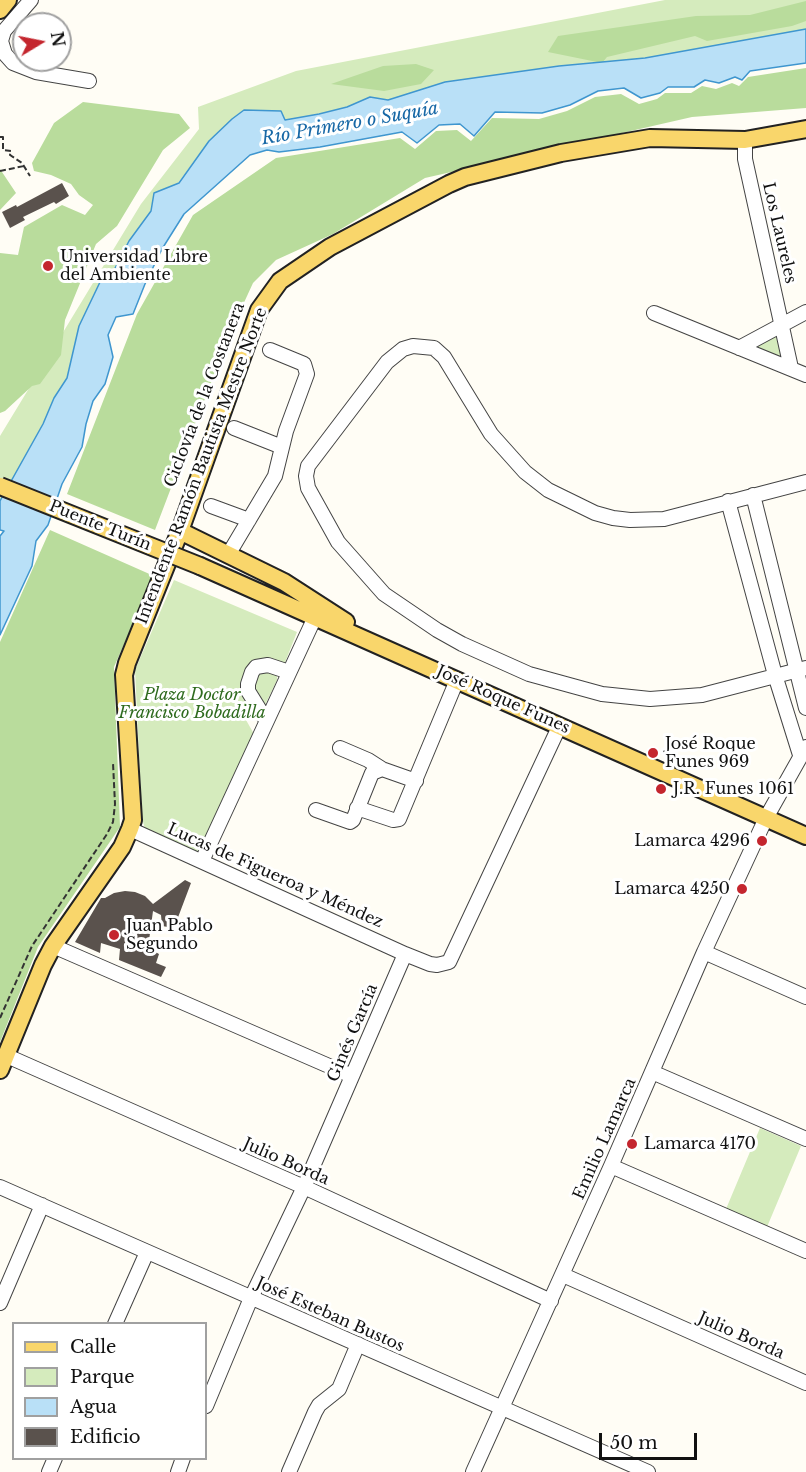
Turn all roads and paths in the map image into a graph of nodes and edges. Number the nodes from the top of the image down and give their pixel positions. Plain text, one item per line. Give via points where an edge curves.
1 (8, 0) edge
2 (31, 0) edge
3 (0, 10) edge
4 (89, 81) dead end
5 (806, 129) edge
6 (0, 137) edge
7 (745, 140) junction
8 (24, 166) junction
9 (0, 171) edge
10 (30, 176) dead end
11 (806, 312) edge
12 (654, 313) dead end
13 (782, 323) junction
14 (739, 348) junction
15 (270, 350) dead end
16 (791, 368) junction
17 (806, 375) edge
18 (234, 428) dead end
19 (282, 447) junction
20 (806, 482) edge
21 (0, 486) edge
22 (753, 495) junction
23 (728, 501) junction
24 (211, 506) dead end
25 (249, 520) junction
26 (180, 531) junction
27 (228, 555) junction
28 (200, 566) joint
29 (315, 617) junction
30 (394, 653) junction
31 (801, 669) edge
32 (290, 672) junction
33 (775, 675) junction
34 (457, 680) junction
35 (806, 708) edge
36 (266, 720) junction
37 (560, 725) junction
38 (340, 748) dead end
39 (803, 751) edge
40 (113, 758) dead end
41 (382, 769) junction
42 (416, 781) junction
43 (357, 808) junction
44 (316, 810) dead end
45 (766, 818) junction
46 (130, 829) junction
47 (806, 836) edge
48 (202, 861) junction
49 (53, 946) junction
50 (704, 952) junction
51 (405, 954) junction
52 (806, 997) edge
53 (0, 1018) edge
54 (4, 1063) edge
55 (652, 1072) junction
56 (352, 1076) junction
57 (806, 1139) edge
58 (611, 1166) junction
59 (0, 1187) edge
60 (304, 1187) junction
61 (42, 1206) junction
62 (806, 1251) edge
63 (147, 1252) junction
64 (563, 1275) junction
65 (251, 1298) junction
66 (551, 1301) junction
67 (0, 1303) edge
68 (115, 1322) edge
69 (358, 1344) junction
70 (806, 1383) edge
71 (207, 1404) edge
72 (501, 1408) junction
73 (617, 1458) junction
74 (289, 1472) edge
75 (473, 1472) edge
76 (611, 1472) edge
77 (648, 1472) edge

1 - 3 main road
2 - 4 street via 4,31 1,41 5,54 13,63 36,72
5 - 7 main road, Intendente Ramón Bautista Mestre Norte
6 - 8 path via 3,150 11,151 10,155
7 - 13 street, Los Laureles via 745,159
7 - 26 main road, Intendente Ramón Bautista Mestre Norte via 650,138 561,153 474,175 449,184 330,247 290,273 260,310
8 - 9 path
8 - 10 path
11 - 13 street
12 - 14 street
13 - 14 street
13 - 16 street, Los Laureles
14 - 16 street
15 - 19 street via 307,368
16 - 17 street
18 - 19 street
19 - 25 street via 275,476
20 - 22 street
21 - 28 main road, Puente Turín, bridge
22 - 23 street
22 - 31 street
23 - 33 street
23 - 33 street via 664,519 646,520 613,518 572,504 548,490 505,451 444,357 434,348 426,347 403,349 387,362 308,466 306,476 308,488 338,542 384,594 436,630 491,658 575,688 650,699 702,695
24 - 25 street
25 - 27 street
26 - 27 main road
26 - 46 main road, Intendente Ramón Bautista Mestre Norte via 124,675 133,820
27 - 30 main road via 284,582
28 - 29 main road, José Roque Funes
29 - 30 main road, José Roque Funes
29 - 32 street
30 - 34 main road, José Roque Funes
31 - 33 street
31 - 35 street
32 - 36 street
32 - 36 street via 268,665 252,672 248,692
33 - 39 street
34 - 37 main road, José Roque Funes
34 - 42 street
36 - 48 street
37 - 45 main road, José Roque Funes
37 - 51 street via 449,962 430,964
38 - 41 street
39 - 45 street, Emilio Lamarca
40 - 53 path via 113,822 32,946
41 - 42 street
41 - 43 street via 372,773
42 - 43 street via 399,819
43 - 44 street via 350,822
45 - 47 main road, José Roque Funes
45 - 50 street, Emilio Lamarca
46 - 48 street, Lucas de Figueroa y Méndez
46 - 49 main road, Intendente Ramón Bautista Mestre Norte
48 - 51 street, Lucas de Figueroa y Méndez
49 - 54 main road, Intendente Ramón Bautista Mestre Norte
49 - 56 street
50 - 52 street
50 - 55 street, Emilio Lamarca
51 - 56 street, Ginés García
54 - 60 street, Julio Borda
55 - 57 street
55 - 58 street, Emilio Lamarca
56 - 60 street, Ginés García
58 - 62 street
58 - 64 street, Emilio Lamarca
59 - 61 street, José Esteban Bustos
60 - 65 street, Ginés García
60 - 66 street, Julio Borda
61 - 63 street, José Esteban Bustos
61 - 67 street
63 - 65 street, José Esteban Bustos
63 - 68 street
64 - 66 street, Emilio Lamarca
64 - 70 street, Julio Borda
65 - 69 street, José Esteban Bustos
65 - 71 street, Ginés García
66 - 72 street, Emilio Lamarca
69 - 72 street, José Esteban Bustos
69 - 74 street via 339,1389 315,1412
72 - 73 street, José Esteban Bustos
72 - 75 street, Emilio Lamarca
73 - 76 street
73 - 77 street, José Esteban Bustos

